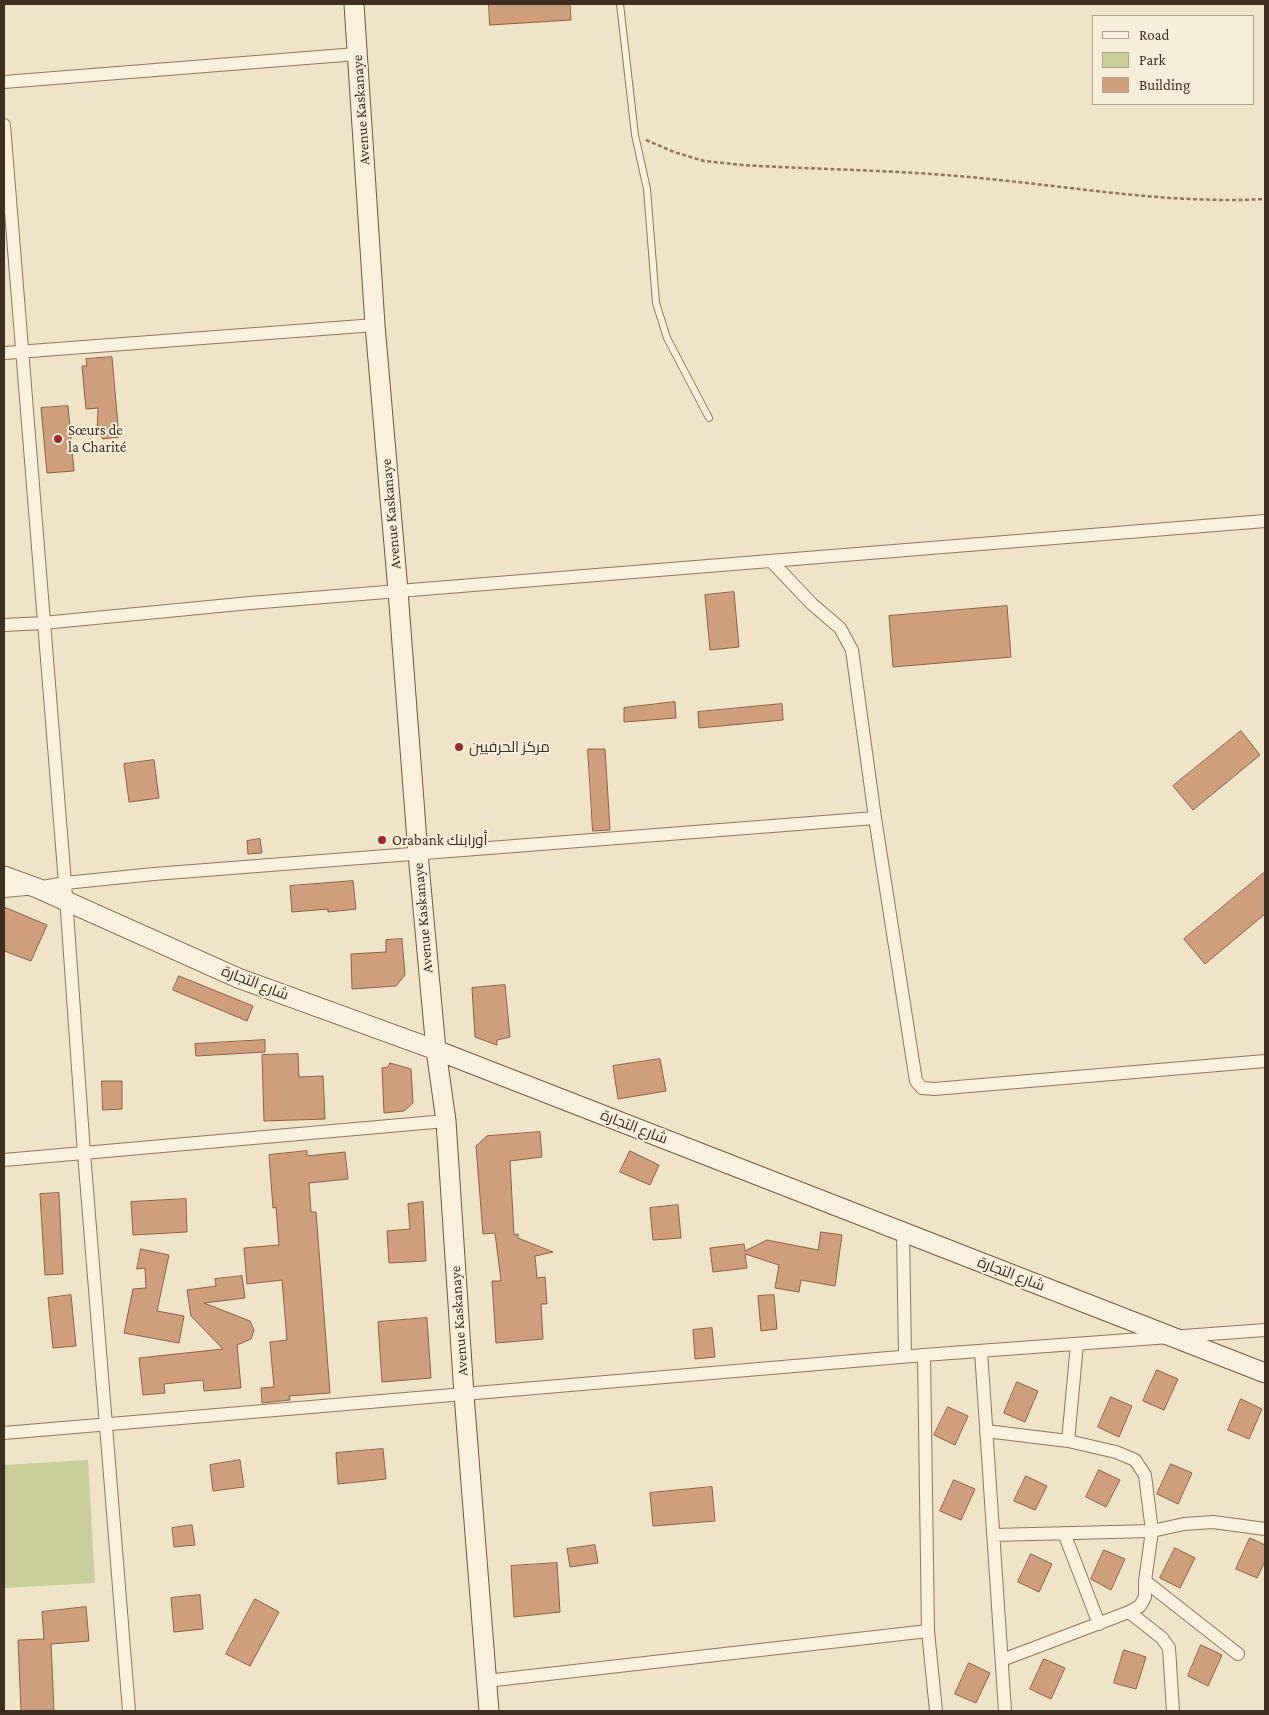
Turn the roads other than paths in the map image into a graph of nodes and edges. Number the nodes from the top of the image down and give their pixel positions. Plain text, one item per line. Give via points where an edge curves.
1 (354, 4) edge
2 (620, 4) edge
3 (357, 54) junction
4 (4, 82) edge
5 (4, 125) edge
6 (374, 325) junction
7 (22, 352) junction
8 (4, 354) edge
9 (709, 418) dead end
10 (1265, 521) edge
11 (772, 562) junction
12 (398, 591) junction
13 (43, 623) junction
14 (4, 625) edge
15 (875, 818) junction
16 (418, 854) junction
17 (4, 876) edge
18 (37, 888) junction
19 (4, 890) edge
20 (66, 892) junction
21 (436, 1050) junction
22 (1265, 1061) edge
23 (446, 1121) junction
24 (84, 1153) junction
25 (4, 1160) edge
26 (903, 1232) junction
27 (1265, 1330) edge
28 (1173, 1337) junction
29 (1077, 1344) junction
30 (981, 1351) junction
31 (924, 1355) junction
32 (905, 1356) junction
33 (1265, 1373) edge
34 (464, 1395) junction
35 (106, 1424) junction
36 (986, 1431) junction
37 (4, 1433) edge
38 (1068, 1441) junction
39 (1265, 1530) edge
40 (1152, 1532) junction
41 (1064, 1533) junction
42 (993, 1535) junction
43 (1145, 1581) junction
44 (1129, 1612) junction
45 (1099, 1624) junction
46 (928, 1631) junction
47 (1238, 1654) dead end
48 (1002, 1660) junction
49 (486, 1681) junction
50 (129, 1711) edge
51 (489, 1711) edge
52 (936, 1711) edge
53 (1005, 1711) edge
54 (1173, 1711) edge

1 - 3 street, Avenue Kaskanaye
2 - 9 lane via 635,136 647,188 656,303 667,338
3 - 4 street
3 - 6 street, Avenue Kaskanaye
5 - 7 street
6 - 7 street
6 - 12 street, Avenue Kaskanaye
7 - 8 street
7 - 13 street
10 - 11 street
11 - 12 street
11 - 15 street via 840,628 852,650
12 - 13 street
12 - 16 street, Avenue Kaskanaye
13 - 14 street
13 - 20 street
15 - 16 street
15 - 22 street via 916,1081 922,1088
16 - 20 street
16 - 21 street, Avenue Kaskanaye
17 - 18 street, شارع التجارة
18 - 19 street
18 - 20 street, شارع التجارة
20 - 21 street, شارع التجارة via 238,978
20 - 24 street
21 - 23 street, Avenue Kaskanaye
21 - 26 street, شارع التجارة
23 - 24 street
23 - 34 street, Avenue Kaskanaye
24 - 25 street
24 - 35 street
26 - 28 street, شارع التجارة
26 - 32 street
27 - 28 street
28 - 29 street
28 - 33 street, شارع التجارة
29 - 30 street
29 - 38 street
30 - 31 street
30 - 36 street
31 - 32 street
31 - 46 street
32 - 34 street
34 - 35 street
34 - 49 street, Avenue Kaskanaye
35 - 37 street
35 - 50 street
36 - 38 street
36 - 42 street
38 - 40 street via 1116,1452 1135,1460 1144,1475
39 - 40 street via 1213,1522 1184,1524
40 - 41 street
40 - 43 street
41 - 42 street
41 - 45 street
42 - 48 street
43 - 44 street via 1145,1597 1140,1606
43 - 47 street
44 - 45 street
44 - 54 street via 1162,1638 1169,1648
45 - 48 street
46 - 49 street
46 - 52 street
48 - 53 street
49 - 51 street, Avenue Kaskanaye

